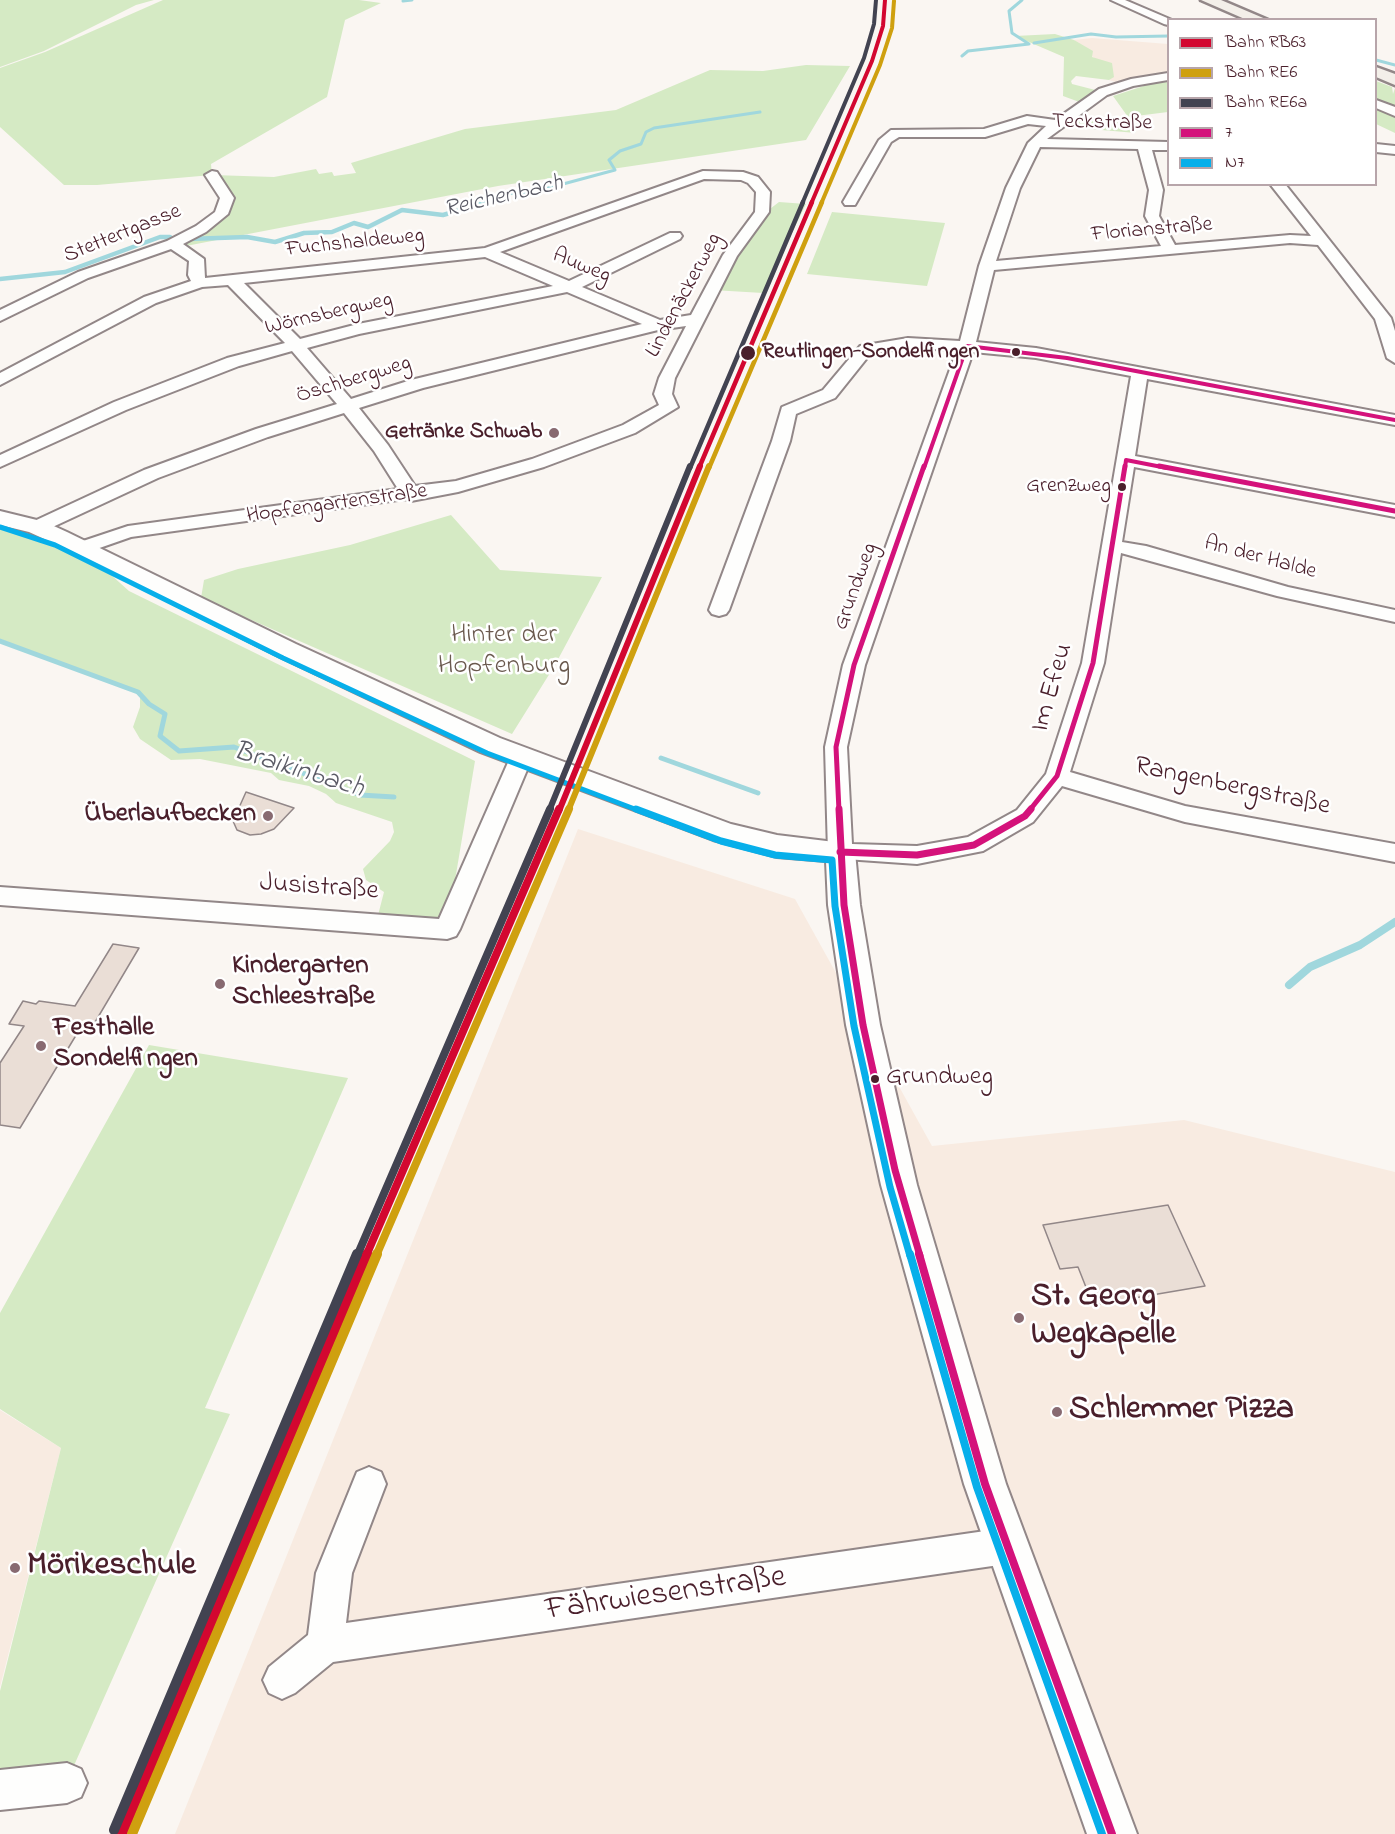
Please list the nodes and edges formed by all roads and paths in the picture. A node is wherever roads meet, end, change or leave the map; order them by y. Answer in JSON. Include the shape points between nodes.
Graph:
{"nodes":[{"id":1,"x":1116,"y":0,"type":"edge"},
{"id":2,"x":1202,"y":1,"type":"edge"},
{"id":3,"x":1238,"y":18,"type":"edge"},
{"id":4,"x":1255,"y":18,"type":"edge"},
{"id":5,"x":1167,"y":22,"type":"edge"},
{"id":6,"x":1377,"y":64,"type":"edge"},
{"id":7,"x":1377,"y":72,"type":"edge"},
{"id":8,"x":1395,"y":72,"type":"edge"},
{"id":9,"x":1167,"y":77,"type":"edge"},
{"id":10,"x":1395,"y":80,"type":"edge"},
{"id":11,"x":1377,"y":104,"type":"edge"},
{"id":12,"x":1395,"y":112,"type":"edge"},
{"id":13,"x":1057,"y":124,"type":"junction"},
{"id":14,"x":1035,"y":143,"type":"junction"},
{"id":15,"x":1144,"y":146,"type":"junction"},
{"id":16,"x":1167,"y":146,"type":"edge"},
{"id":17,"x":1377,"y":148,"type":"edge"},
{"id":18,"x":1395,"y":150,"type":"edge"},
{"id":19,"x":212,"y":175,"type":"dead end"},
{"id":20,"x":1279,"y":186,"type":"edge"},
{"id":21,"x":850,"y":202,"type":"dead end"},
{"id":22,"x":762,"y":212,"type":"joint"},
{"id":23,"x":675,"y":236,"type":"dead end"},
{"id":24,"x":1320,"y":241,"type":"junction"},
{"id":25,"x":172,"y":244,"type":"junction"},
{"id":26,"x":1171,"y":250,"type":"junction"},
{"id":27,"x":486,"y":252,"type":"junction"},
{"id":28,"x":987,"y":266,"type":"junction"},
{"id":29,"x":232,"y":280,"type":"junction"},
{"id":30,"x":200,"y":283,"type":"junction"},
{"id":31,"x":569,"y":286,"type":"junction"},
{"id":32,"x":0,"y":316,"type":"edge"},
{"id":33,"x":1389,"y":318,"type":"edge"},
{"id":34,"x":697,"y":319,"type":"junction"},
{"id":35,"x":653,"y":327,"type":"junction"},
{"id":36,"x":685,"y":342,"type":"junction"},
{"id":37,"x":295,"y":344,"type":"junction"},
{"id":38,"x":967,"y":346,"type":"junction"},
{"id":39,"x":1395,"y":358,"type":"edge"},
{"id":40,"x":1140,"y":372,"type":"junction"},
{"id":41,"x":0,"y":380,"type":"edge"},
{"id":42,"x":350,"y":407,"type":"junction"},
{"id":43,"x":669,"y":407,"type":"joint"},
{"id":44,"x":1395,"y":420,"type":"edge"},
{"id":45,"x":1126,"y":460,"type":"junction"},
{"id":46,"x":0,"y":462,"type":"edge"},
{"id":47,"x":411,"y":495,"type":"junction"},
{"id":48,"x":1395,"y":511,"type":"edge"},
{"id":49,"x":0,"y":518,"type":"edge"},
{"id":50,"x":37,"y":527,"type":"junction"},
{"id":51,"x":1112,"y":546,"type":"junction"},
{"id":52,"x":81,"y":548,"type":"junction"},
{"id":53,"x":719,"y":610,"type":"dead end"},
{"id":54,"x":1395,"y":616,"type":"edge"},
{"id":55,"x":521,"y":758,"type":"junction"},
{"id":56,"x":1058,"y":776,"type":"junction"},
{"id":57,"x":840,"y":852,"type":"junction"},
{"id":58,"x":1395,"y":853,"type":"edge"},
{"id":59,"x":0,"y":896,"type":"edge"},
{"id":60,"x":369,"y":1484,"type":"dead end"},
{"id":61,"x":1006,"y":1546,"type":"junction"},
{"id":62,"x":325,"y":1645,"type":"junction"},
{"id":63,"x":282,"y":1680,"type":"dead end"},
{"id":64,"x":67,"y":1783,"type":"dead end"},
{"id":65,"x":0,"y":1791,"type":"edge"},
{"id":66,"x":1112,"y":1834,"type":"edge"}],
"edges":[{"from":1,"to":5,"type":"street"},
{"from":2,"to":3,"type":"highway"},
{"from":2,"to":4,"type":"highway"},
{"from":6,"to":8,"type":"highway"},
{"from":7,"to":10,"type":"highway"},
{"from":9,"to":13,"type":"street","via":[[1103,92]]},
{"from":11,"to":12,"type":"street"},
{"from":13,"to":14,"type":"street"},
{"from":13,"to":21,"type":"street","via":[[1027,120],[985,133],[896,133],[886,140]]},
{"from":14,"to":15,"type":"street","name":"Teckstraße"},
{"from":14,"to":28,"type":"street","name":"Grundweg","via":[[1013,188]]},
{"from":15,"to":16,"type":"street","name":"Teckstraße"},
{"from":15,"to":26,"type":"street","via":[[1156,190],[1152,216]]},
{"from":17,"to":18,"type":"street"},
{"from":19,"to":25,"type":"street","name":"Stettertgasse","via":[[227,198],[221,214]]},
{"from":20,"to":24,"type":"street"},
{"from":22,"to":27,"type":"street","name":"Fuchshaldeweg","via":[[763,192],[753,180],[703,175]]},
{"from":22,"to":34,"type":"street","name":"Lindenäckerweg","via":[[730,255]]},
{"from":23,"to":31,"type":"street","name":"Wörnsbergweg"},
{"from":24,"to":26,"type":"street","name":"Florianstraße","via":[[1290,239]]},
{"from":24,"to":33,"type":"street"},
{"from":25,"to":30,"type":"street","via":[[197,259]]},
{"from":25,"to":32,"type":"street","name":"Stettertgasse","via":[[83,275]]},
{"from":26,"to":28,"type":"street","name":"Florianstraße"},
{"from":27,"to":29,"type":"street","name":"Fuchshaldeweg"},
{"from":27,"to":31,"type":"street","name":"Auweg"},
{"from":28,"to":38,"type":"street","name":"Grundweg"},
{"from":29,"to":30,"type":"street","name":"Fuchshaldeweg"},
{"from":29,"to":37,"type":"street"},
{"from":30,"to":41,"type":"street","name":"Fuchshaldeweg","via":[[150,300]]},
{"from":31,"to":35,"type":"street","name":"Auweg"},
{"from":31,"to":37,"type":"street","name":"Wörnsbergweg"},
{"from":33,"to":39,"type":"street"},
{"from":34,"to":35,"type":"street","name":"Öschbergweg"},
{"from":34,"to":36,"type":"street","name":"Lindenäckerweg"},
{"from":35,"to":36,"type":"street","name":"Auweg"},
{"from":35,"to":42,"type":"street","name":"Öschbergweg","via":[[417,384]]},
{"from":36,"to":43,"type":"street","name":"Lindenäckerweg","via":[[663,394]]},
{"from":37,"to":42,"type":"street"},
{"from":37,"to":46,"type":"street","name":"Wörnsbergweg","via":[[233,362],[120,406]]},
{"from":38,"to":40,"type":"street","via":[[1057,356]]},
{"from":38,"to":53,"type":"street","via":[[908,343],[866,349],[829,394],[788,411],[781,441]]},
{"from":38,"to":57,"type":"street","name":"Grundweg","via":[[854,665],[836,747]]},
{"from":40,"to":44,"type":"street"},
{"from":40,"to":45,"type":"street","name":"Im Efeu"},
{"from":42,"to":47,"type":"street"},
{"from":42,"to":50,"type":"street","name":"Öschbergweg","via":[[262,433],[151,474]]},
{"from":43,"to":47,"type":"street","name":"Hopfengartenstraße","via":[[604,440],[538,463]]},
{"from":45,"to":48,"type":"street"},
{"from":45,"to":51,"type":"street","name":"Im Efeu"},
{"from":47,"to":52,"type":"street","name":"Hopfengartenstraße","via":[[128,532]]},
{"from":49,"to":50,"type":"street"},
{"from":50,"to":52,"type":"street"},
{"from":51,"to":54,"type":"street","name":"An der Halde","via":[[1139,550],[1284,592]]},
{"from":51,"to":56,"type":"street","name":"Im Efeu","via":[[1089,684]]},
{"from":52,"to":55,"type":"street","via":[[406,708]]},
{"from":55,"to":57,"type":"street","via":[[724,833],[777,846]]},
{"from":55,"to":59,"type":"street","name":"Jusistraße","via":[[447,928]]},
{"from":56,"to":57,"type":"street","name":"Im Efeu","via":[[1025,816],[974,845],[917,855]]},
{"from":56,"to":58,"type":"street","name":"Rangenbergstraße","via":[[1185,814]]},
{"from":57,"to":61,"type":"street","via":[[844,904],[876,1091],[899,1185]]},
{"from":60,"to":62,"type":"street","via":[[334,1573]]},
{"from":61,"to":62,"type":"street","name":"Fährwiesenstraße"},
{"from":61,"to":66,"type":"street"},
{"from":62,"to":63,"type":"street"},
{"from":64,"to":65,"type":"street"}]}
